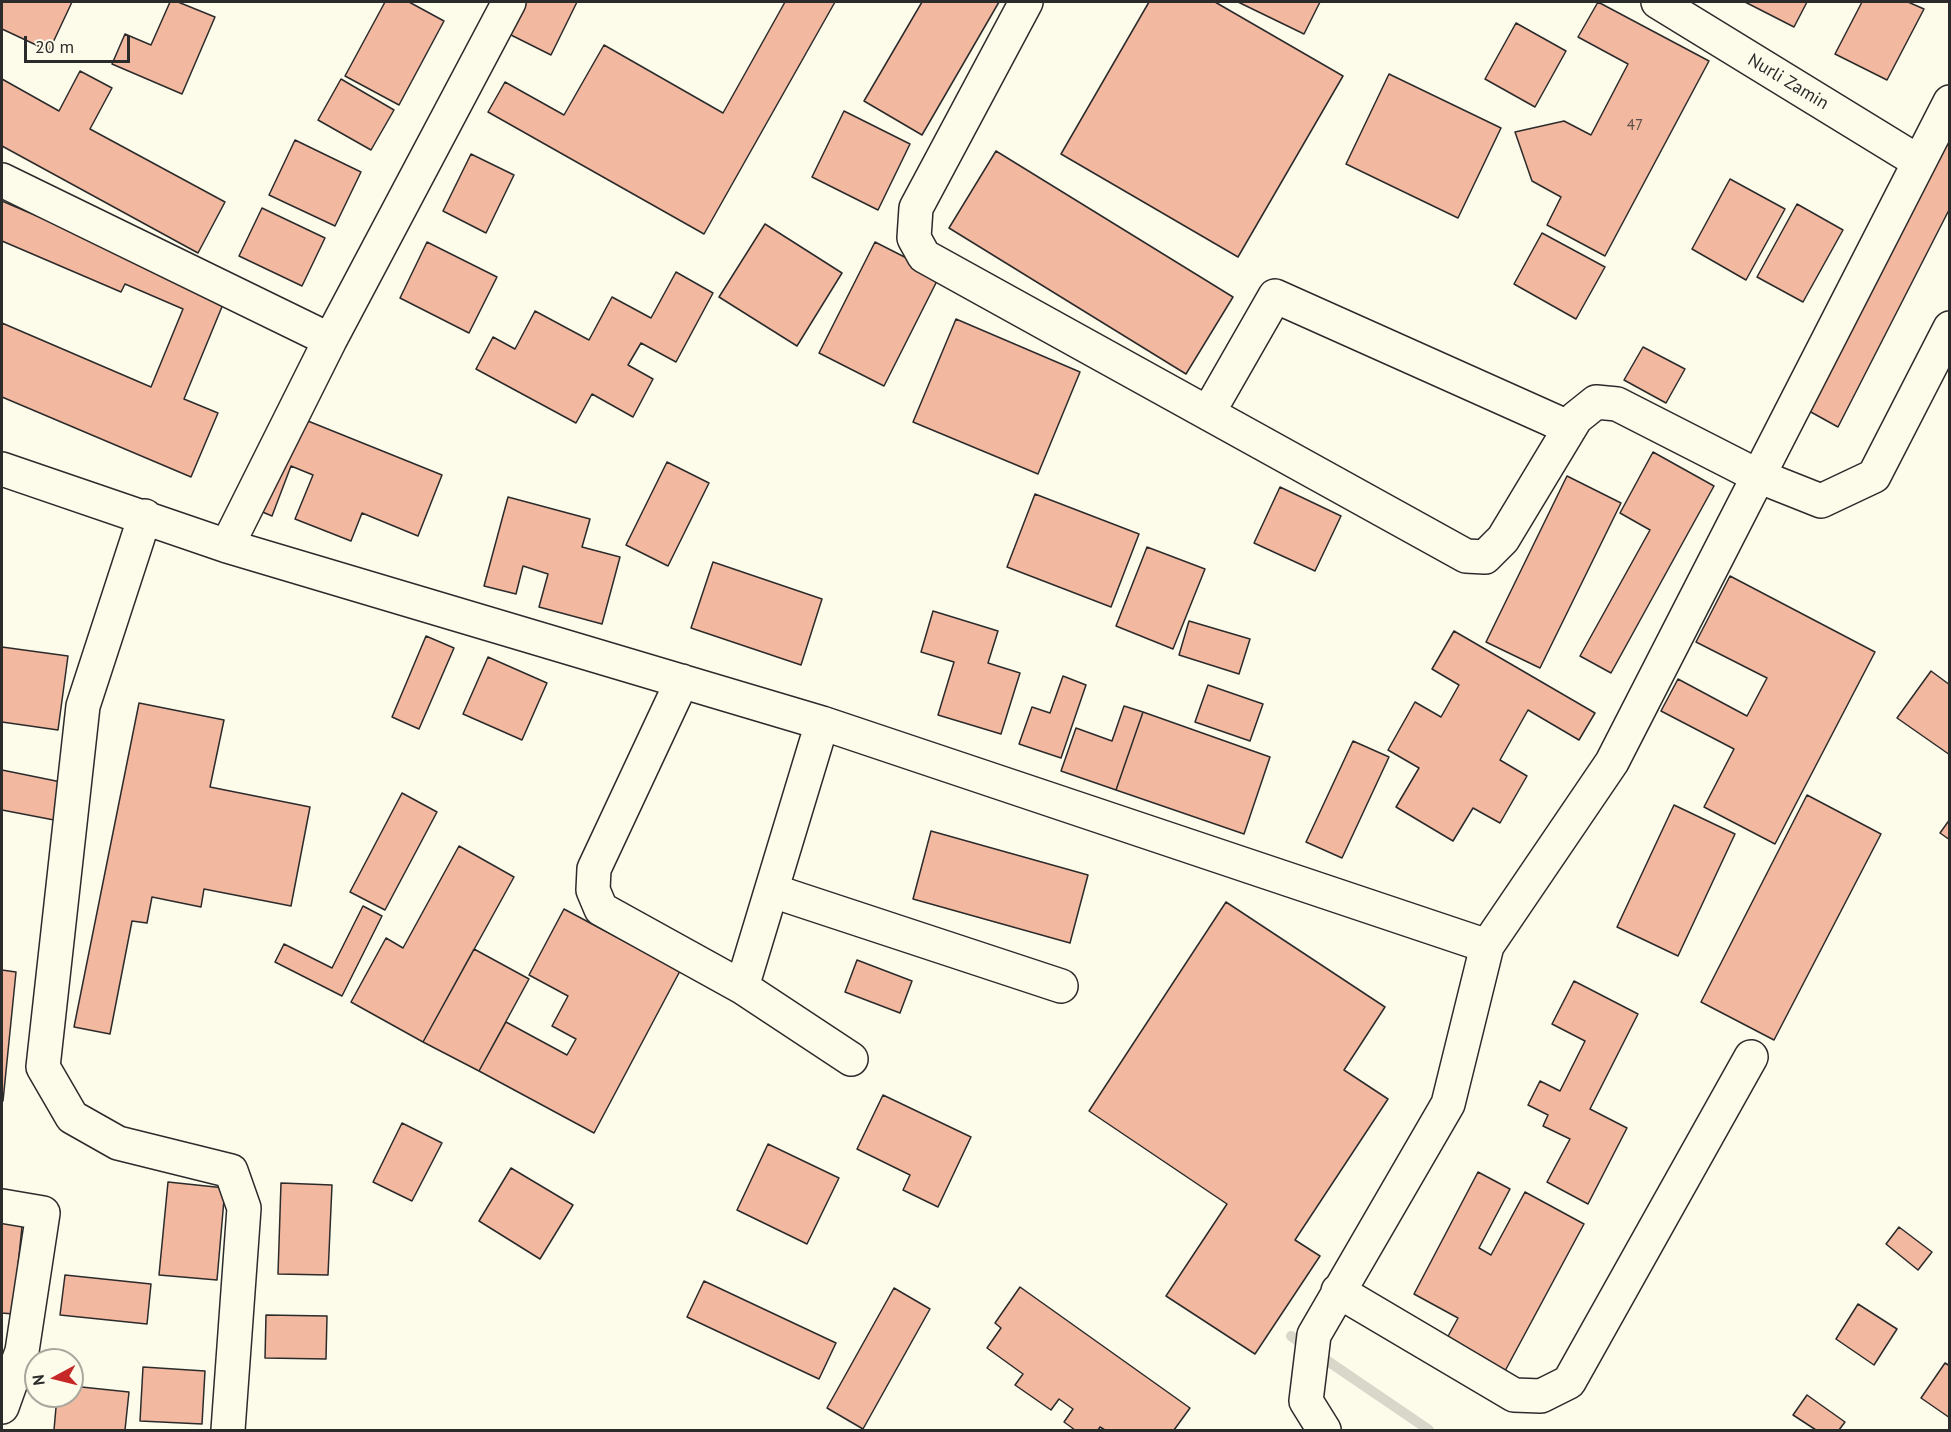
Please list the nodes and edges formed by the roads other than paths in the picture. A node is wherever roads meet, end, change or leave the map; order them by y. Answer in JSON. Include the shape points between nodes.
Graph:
{"nodes":[{"id":1,"x":509,"y":2,"type":"edge"},
{"id":2,"x":1026,"y":2,"type":"edge"},
{"id":3,"x":1658,"y":2,"type":"edge"},
{"id":4,"x":1950,"y":102,"type":"edge"},
{"id":5,"x":1919,"y":162,"type":"junction"},
{"id":6,"x":2,"y":180,"type":"edge"},
{"id":7,"x":1950,"y":328,"type":"edge"},
{"id":8,"x":330,"y":340,"type":"junction"},
{"id":9,"x":1208,"y":413,"type":"junction"},
{"id":10,"x":1570,"y":428,"type":"junction"},
{"id":11,"x":2,"y":469,"type":"edge"},
{"id":12,"x":1758,"y":476,"type":"junction"},
{"id":13,"x":145,"y":516,"type":"junction"},
{"id":14,"x":227,"y":546,"type":"junction"},
{"id":15,"x":682,"y":681,"type":"junction"},
{"id":16,"x":822,"y":723,"type":"junction"},
{"id":17,"x":772,"y":891,"type":"junction"},
{"id":18,"x":1487,"y":946,"type":"junction"},
{"id":19,"x":1060,"y":986,"type":"dead end"},
{"id":20,"x":742,"y":987,"type":"junction"},
{"id":21,"x":1751,"y":1057,"type":"dead end"},
{"id":22,"x":851,"y":1059,"type":"dead end"},
{"id":23,"x":2,"y":1206,"type":"edge"},
{"id":24,"x":1338,"y":1291,"type":"junction"},
{"id":25,"x":2,"y":1407,"type":"edge"},
{"id":26,"x":228,"y":1431,"type":"edge"},
{"id":27,"x":1324,"y":1431,"type":"edge"}],
"edges":[{"from":1,"to":8,"type":"street"},
{"from":2,"to":9,"type":"street","via":[[916,208],[914,238],[924,256]]},
{"from":3,"to":5,"type":"street","name":"Nurli Zamin"},
{"from":4,"to":5,"type":"street"},
{"from":5,"to":12,"type":"street"},
{"from":6,"to":8,"type":"street"},
{"from":7,"to":12,"type":"street","via":[[1874,476],[1821,501]]},
{"from":8,"to":14,"type":"street"},
{"from":9,"to":10,"type":"street","via":[[1275,296]]},
{"from":9,"to":10,"type":"street","via":[[1466,556],[1485,557],[1503,539]]},
{"from":10,"to":12,"type":"street","via":[[1596,402],[1617,404]]},
{"from":11,"to":13,"type":"street"},
{"from":12,"to":18,"type":"street","via":[[1612,762]]},
{"from":13,"to":14,"type":"street"},
{"from":13,"to":26,"type":"street","via":[[83,706],[43,1067],[72,1117],[118,1143],[231,1172],[244,1208]]},
{"from":14,"to":15,"type":"street"},
{"from":15,"to":16,"type":"street"},
{"from":15,"to":20,"type":"street","via":[[594,869],[593,890],[601,909]]},
{"from":16,"to":17,"type":"street"},
{"from":16,"to":18,"type":"street"},
{"from":17,"to":19,"type":"street"},
{"from":17,"to":20,"type":"street"},
{"from":18,"to":24,"type":"street","via":[[1448,1104]]},
{"from":20,"to":22,"type":"street"},
{"from":21,"to":24,"type":"street","via":[[1569,1382],[1541,1396],[1514,1395]]},
{"from":23,"to":25,"type":"street","via":[[43,1213],[22,1351]]},
{"from":24,"to":27,"type":"street","via":[[1314,1335],[1306,1401]]}]}
